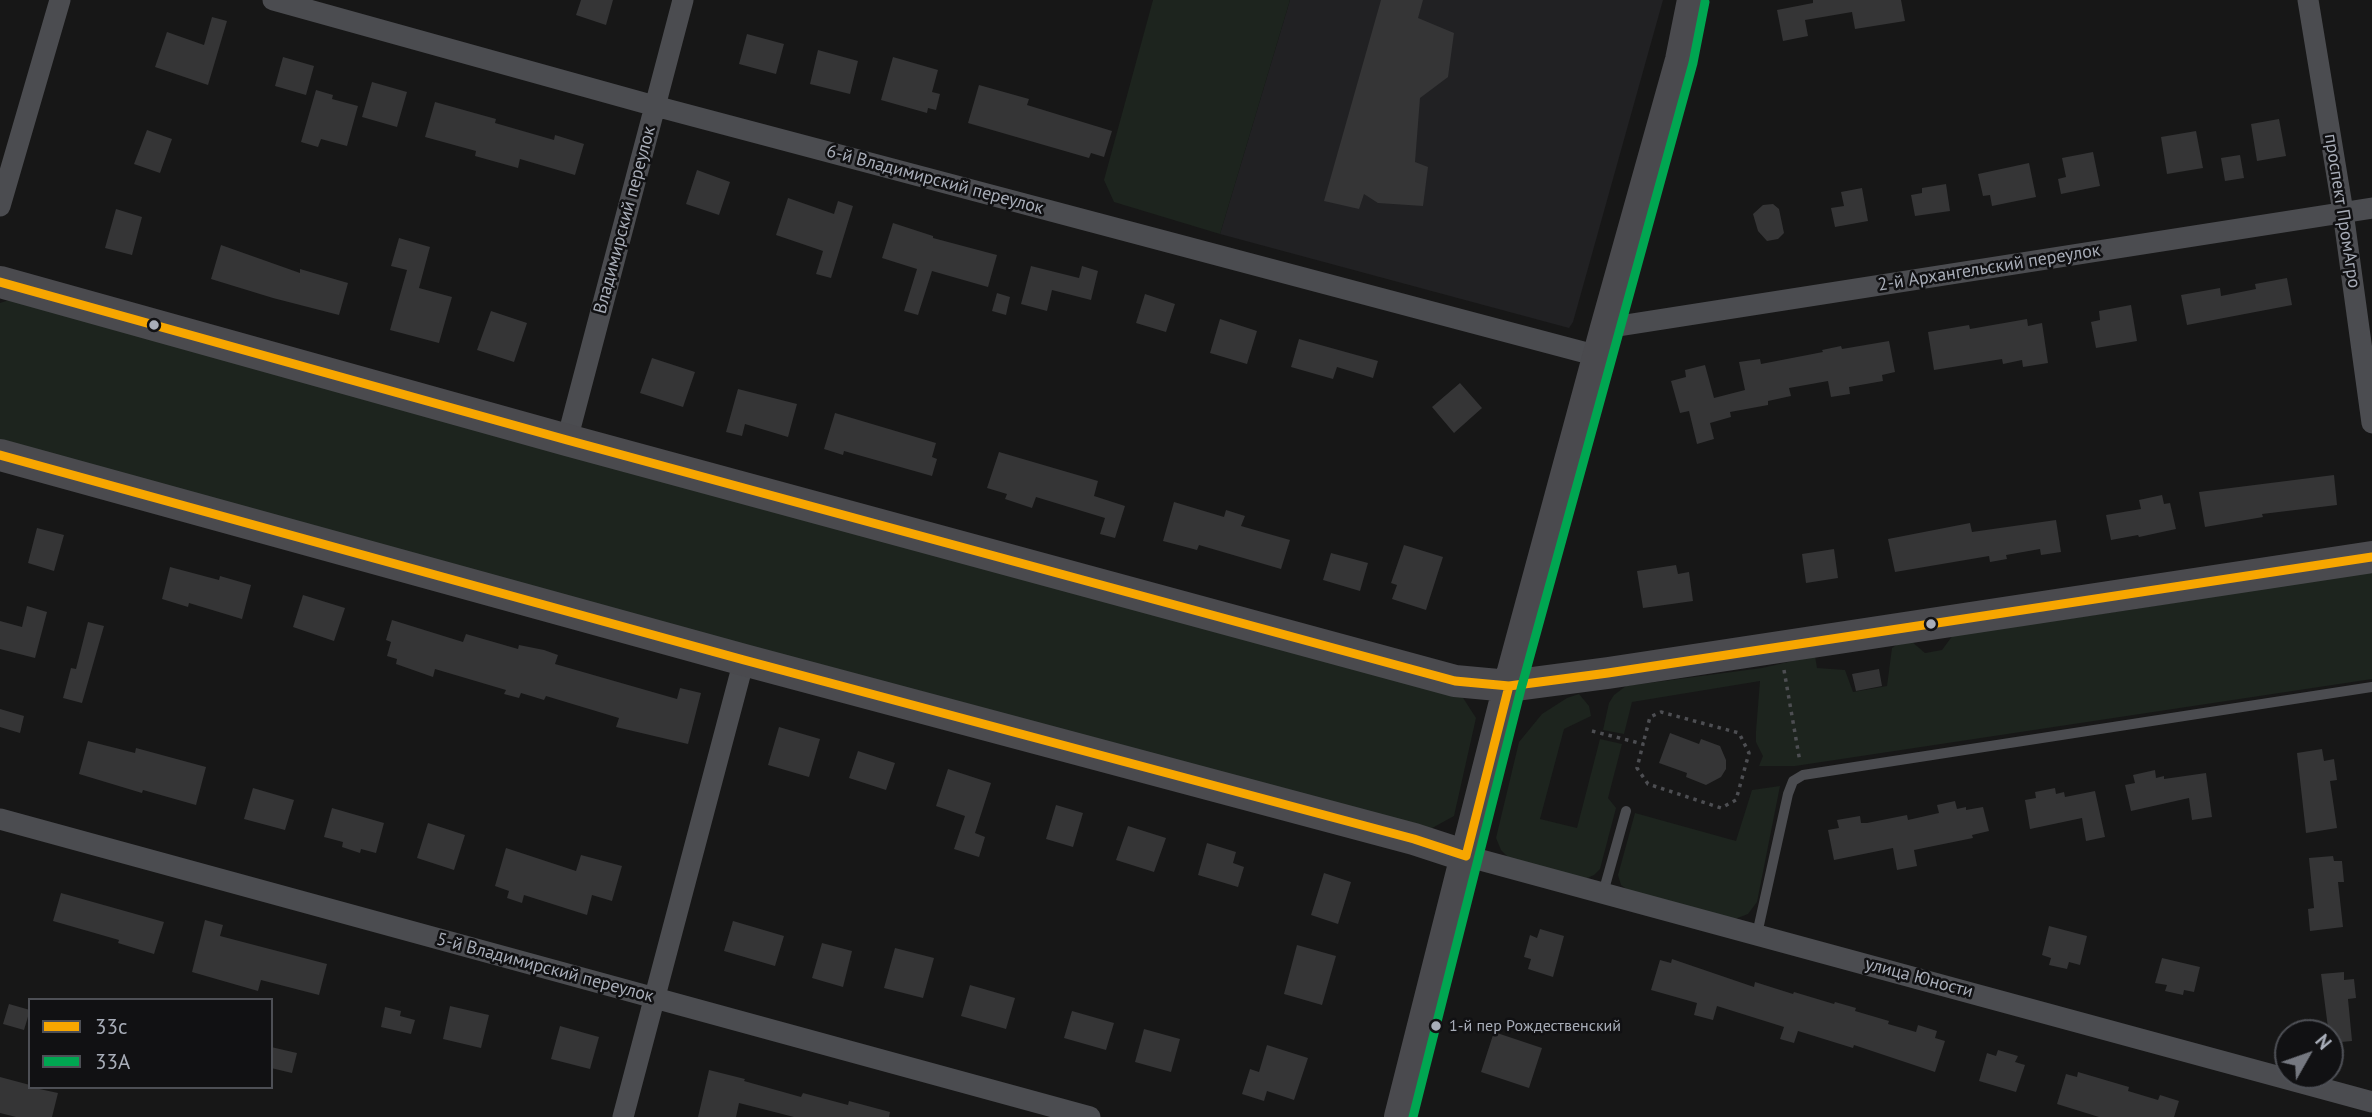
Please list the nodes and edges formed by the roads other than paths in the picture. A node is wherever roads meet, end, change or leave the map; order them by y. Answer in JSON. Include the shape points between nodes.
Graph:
{"nodes":[{"id":1,"x":60,"y":0,"type":"edge"},
{"id":2,"x":273,"y":0,"type":"edge"},
{"id":3,"x":683,"y":0,"type":"edge"},
{"id":4,"x":1693,"y":0,"type":"edge"},
{"id":5,"x":2308,"y":0,"type":"edge"},
{"id":6,"x":655,"y":106,"type":"junction"},
{"id":7,"x":0,"y":206,"type":"edge"},
{"id":8,"x":2372,"y":208,"type":"edge"},
{"id":9,"x":2343,"y":212,"type":"junction"},
{"id":10,"x":0,"y":282,"type":"edge"},
{"id":11,"x":1602,"y":342,"type":"junction"},
{"id":12,"x":2372,"y":423,"type":"edge"},
{"id":13,"x":567,"y":440,"type":"junction"},
{"id":14,"x":0,"y":455,"type":"edge"},
{"id":15,"x":2372,"y":557,"type":"edge"},
{"id":16,"x":744,"y":660,"type":"junction"},
{"id":17,"x":1509,"y":686,"type":"junction"},
{"id":18,"x":2372,"y":687,"type":"edge"},
{"id":19,"x":1626,"y":811,"type":"dead end"},
{"id":20,"x":0,"y":819,"type":"edge"},
{"id":21,"x":1466,"y":856,"type":"junction"},
{"id":22,"x":1603,"y":893,"type":"junction"},
{"id":23,"x":1757,"y":934,"type":"junction"},
{"id":24,"x":656,"y":998,"type":"junction"},
{"id":25,"x":2372,"y":1101,"type":"edge"},
{"id":26,"x":623,"y":1117,"type":"edge"},
{"id":27,"x":1090,"y":1117,"type":"edge"},
{"id":28,"x":1400,"y":1117,"type":"edge"}],
"edges":[{"from":1,"to":7,"type":"street"},
{"from":2,"to":6,"type":"street","name":"6-й Владимирский переулок"},
{"from":3,"to":6,"type":"street","name":"Владимирский переулок"},
{"from":4,"to":11,"type":"street","via":[[1681,60]]},
{"from":5,"to":9,"type":"street","name":"проспект ПромАгро"},
{"from":6,"to":11,"type":"street","name":"6-й Владимирский переулок"},
{"from":6,"to":13,"type":"street","name":"Владимирский переулок"},
{"from":8,"to":9,"type":"street","name":"2-й Архангельский переулок"},
{"from":9,"to":11,"type":"street","name":"2-й Архангельский переулок"},
{"from":9,"to":12,"type":"street","name":"проспект ПромАгро"},
{"from":10,"to":13,"type":"street"},
{"from":11,"to":17,"type":"street"},
{"from":13,"to":17,"type":"street","via":[[1455,681]]},
{"from":14,"to":16,"type":"street"},
{"from":15,"to":17,"type":"street"},
{"from":16,"to":21,"type":"street"},
{"from":16,"to":24,"type":"street"},
{"from":17,"to":21,"type":"street"},
{"from":18,"to":23,"type":"lane","via":[[1803,775],[1793,782],[1788,794]]},
{"from":19,"to":22,"type":"lane"},
{"from":20,"to":24,"type":"street","name":"5-й Владимирский переулок"},
{"from":21,"to":22,"type":"street","name":"улица Юности"},
{"from":21,"to":28,"type":"street"},
{"from":22,"to":23,"type":"street","name":"улица Юности"},
{"from":23,"to":25,"type":"street","name":"улица Юности"},
{"from":24,"to":26,"type":"street"},
{"from":24,"to":27,"type":"street","name":"5-й Владимирский переулок"}]}
